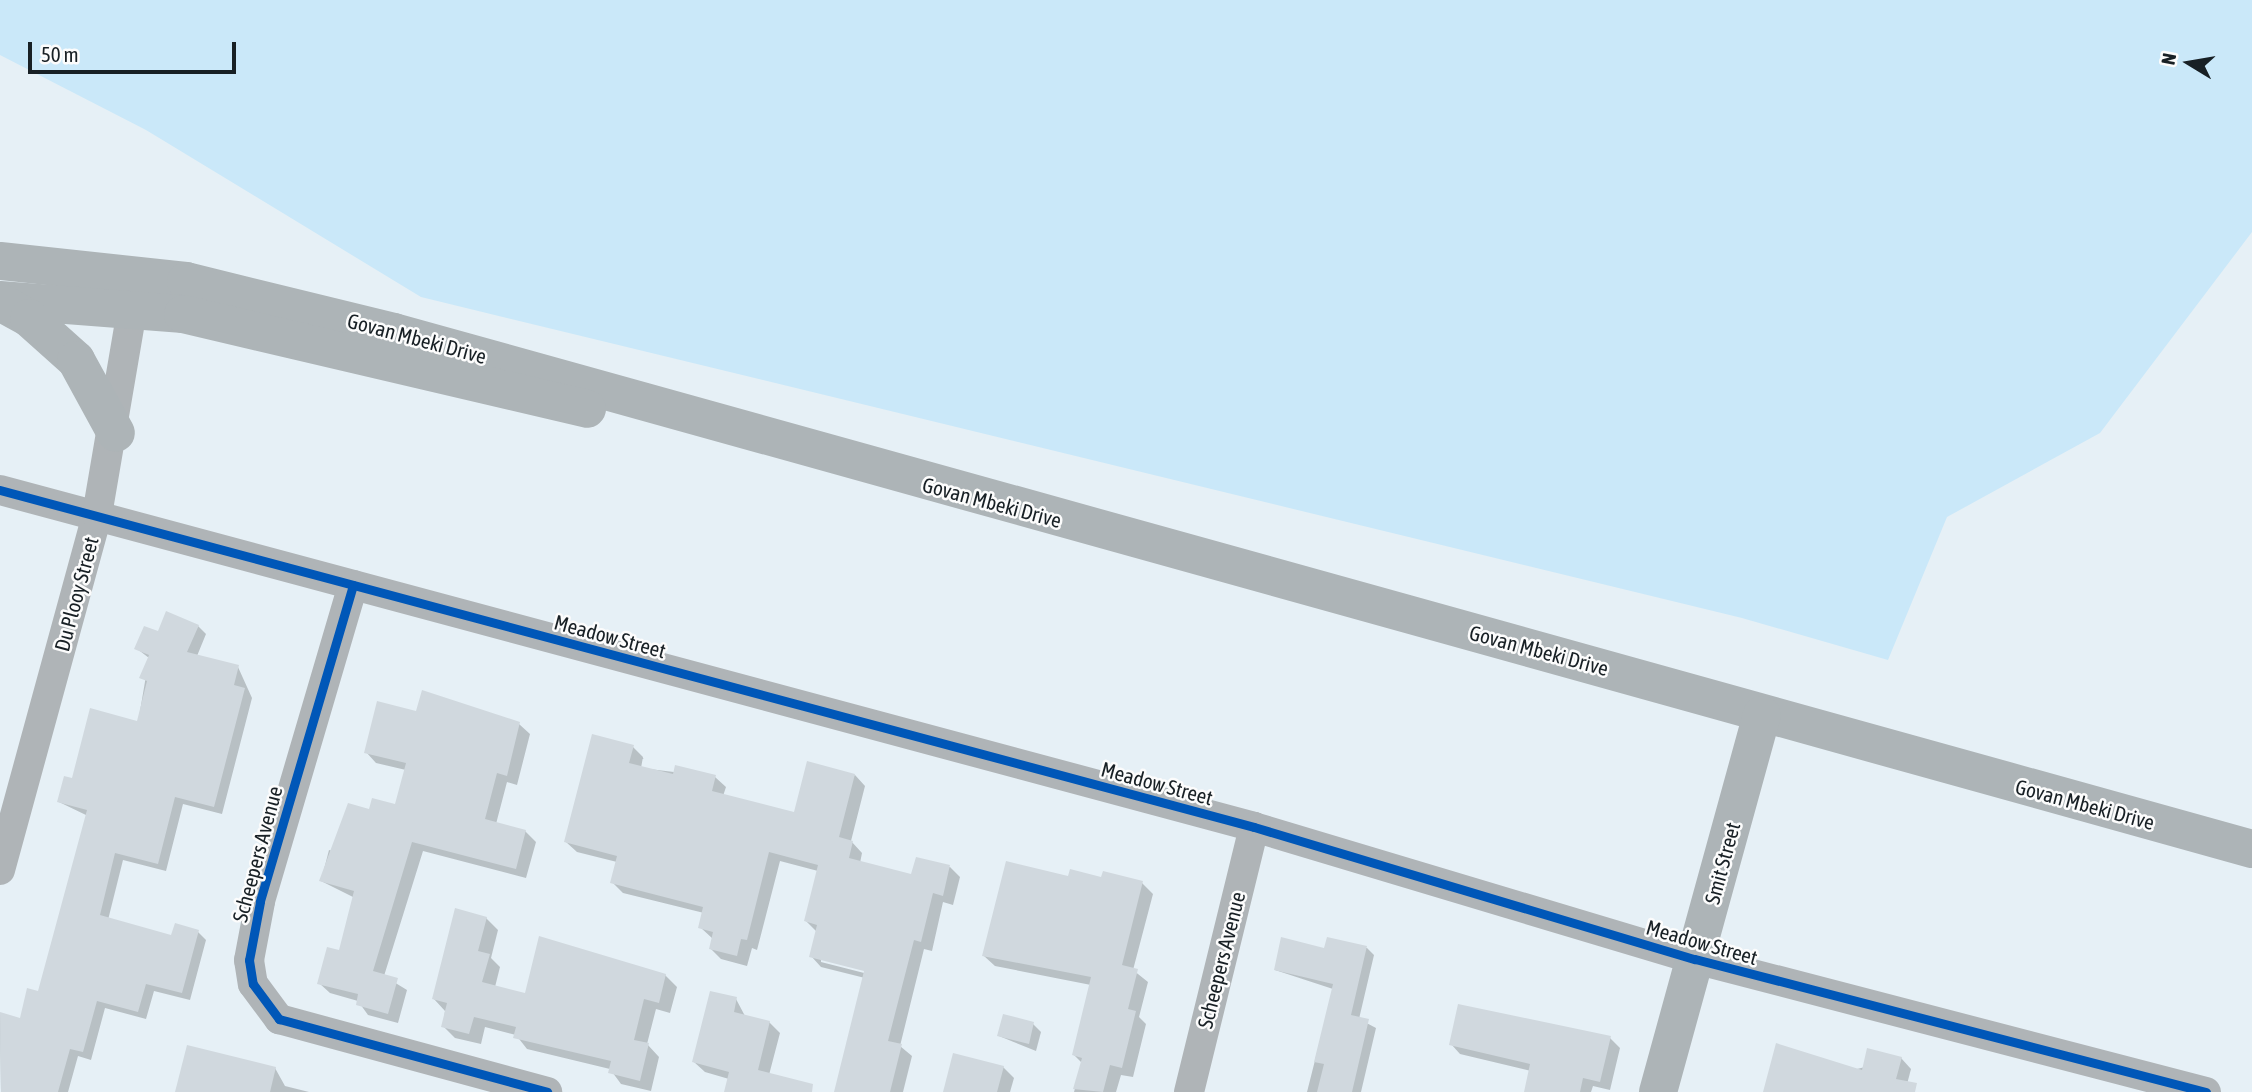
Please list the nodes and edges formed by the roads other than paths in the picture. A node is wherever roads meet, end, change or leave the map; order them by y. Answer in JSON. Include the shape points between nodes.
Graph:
{"nodes":[{"id":1,"x":0,"y":261,"type":"edge"},
{"id":2,"x":136,"y":290,"type":"junction"},
{"id":3,"x":0,"y":301,"type":"edge"},
{"id":4,"x":116,"y":433,"type":"junction"},
{"id":5,"x":0,"y":490,"type":"edge"},
{"id":6,"x":97,"y":515,"type":"junction"},
{"id":7,"x":353,"y":585,"type":"junction"},
{"id":8,"x":1762,"y":715,"type":"junction"},
{"id":9,"x":1254,"y":827,"type":"junction"},
{"id":10,"x":2252,"y":849,"type":"edge"},
{"id":11,"x":0,"y":870,"type":"edge"},
{"id":12,"x":1695,"y":959,"type":"junction"},
{"id":13,"x":2146,"y":1085,"type":"edge"},
{"id":14,"x":547,"y":1092,"type":"edge"},
{"id":15,"x":1189,"y":1092,"type":"edge"},
{"id":16,"x":1658,"y":1092,"type":"edge"},
{"id":17,"x":2206,"y":1092,"type":"edge"}],
"edges":[{"from":1,"to":2,"type":"main road","name":"Govan Mbeki Drive"},
{"from":2,"to":3,"type":"main road","name":"Govan Mbeki Drive"},
{"from":2,"to":4,"type":"street","name":"Du Plooy Street"},
{"from":2,"to":8,"type":"main road","name":"Govan Mbeki Drive","via":[[394,331],[826,456]]},
{"from":3,"to":4,"type":"main road","via":[[29,318],[76,360]]},
{"from":4,"to":6,"type":"street","name":"Du Plooy Street"},
{"from":5,"to":6,"type":"street","name":"Meadow Street"},
{"from":6,"to":7,"type":"street","name":"Meadow Street"},
{"from":6,"to":11,"type":"street","name":"Du Plooy Street"},
{"from":7,"to":9,"type":"street","name":"Meadow Street"},
{"from":7,"to":14,"type":"street","name":"Scheepers Avenue","via":[[260,902],[249,960],[253,984],[279,1019]]},
{"from":8,"to":10,"type":"main road","name":"Govan Mbeki Drive"},
{"from":8,"to":12,"type":"main road","name":"Smit Street"},
{"from":9,"to":12,"type":"street","name":"Meadow Street"},
{"from":9,"to":15,"type":"street","name":"Scheepers Avenue"},
{"from":12,"to":13,"type":"street","name":"Meadow Street"},
{"from":12,"to":16,"type":"main road","name":"Smit Street"},
{"from":13,"to":17,"type":"street","name":"Meadow Street"}]}
